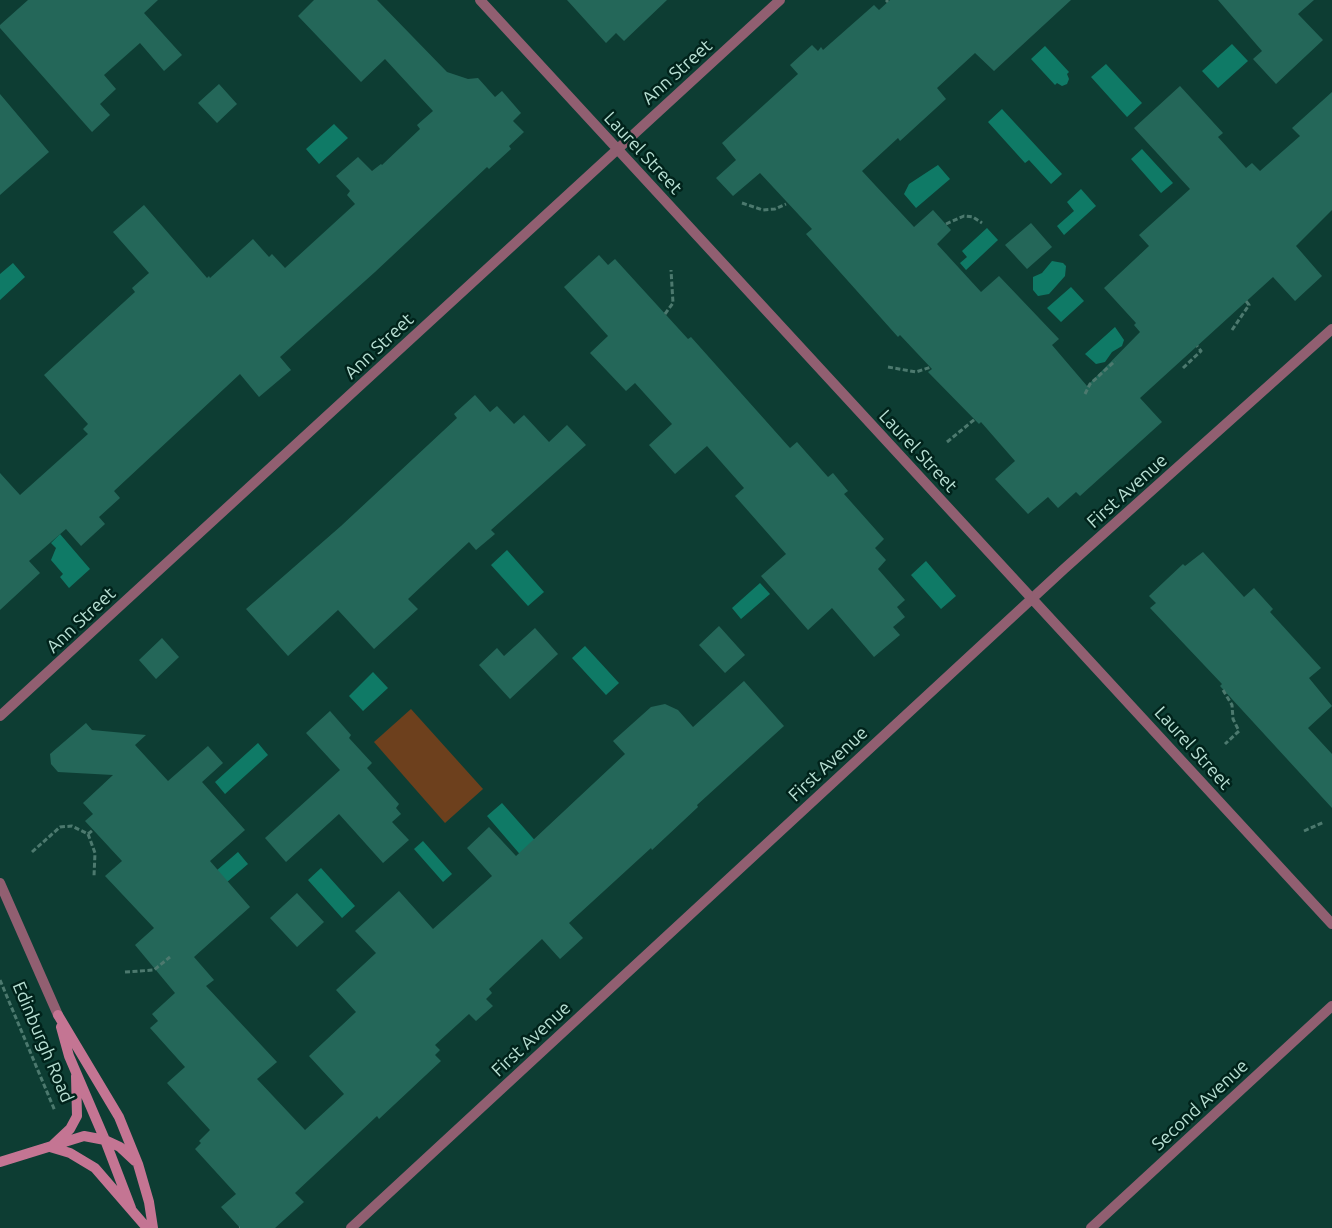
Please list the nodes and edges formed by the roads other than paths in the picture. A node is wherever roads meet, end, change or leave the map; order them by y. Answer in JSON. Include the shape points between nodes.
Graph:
{"nodes":[{"id":1,"x":480,"y":0,"type":"edge"},
{"id":2,"x":780,"y":0,"type":"edge"},
{"id":3,"x":617,"y":149,"type":"junction"},
{"id":4,"x":1332,"y":329,"type":"edge"},
{"id":5,"x":1032,"y":598,"type":"junction"},
{"id":6,"x":0,"y":716,"type":"edge"},
{"id":7,"x":0,"y":883,"type":"edge"},
{"id":8,"x":1332,"y":924,"type":"edge"},
{"id":9,"x":1332,"y":1006,"type":"edge"},
{"id":10,"x":58,"y":1015,"type":"junction"},
{"id":11,"x":76,"y":1072,"type":"junction"},
{"id":12,"x":106,"y":1140,"type":"junction"},
{"id":13,"x":50,"y":1147,"type":"junction"},
{"id":14,"x":0,"y":1162,"type":"edge"},
{"id":15,"x":138,"y":1164,"type":"junction"},
{"id":16,"x":131,"y":1208,"type":"junction"},
{"id":17,"x":147,"y":1228,"type":"edge"},
{"id":18,"x":153,"y":1228,"type":"edge"},
{"id":19,"x":350,"y":1228,"type":"edge"},
{"id":20,"x":1091,"y":1228,"type":"edge"}],
"edges":[{"from":1,"to":3,"type":"street","name":"Laurel Street"},
{"from":2,"to":3,"type":"street","name":"Ann Street"},
{"from":3,"to":5,"type":"street","name":"Laurel Street"},
{"from":3,"to":6,"type":"street","name":"Ann Street"},
{"from":4,"to":5,"type":"street","name":"First Avenue"},
{"from":5,"to":8,"type":"street","name":"Laurel Street"},
{"from":5,"to":19,"type":"street","name":"First Avenue"},
{"from":7,"to":10,"type":"street","name":"Edinburgh Road"},
{"from":9,"to":20,"type":"street","name":"Second Avenue"},
{"from":10,"to":11,"type":"main road"},
{"from":10,"to":15,"type":"main road","via":[[119,1117]]},
{"from":11,"to":12,"type":"main road"},
{"from":11,"to":13,"type":"main road","via":[[77,1116],[70,1129]]},
{"from":12,"to":13,"type":"main road","via":[[84,1136]]},
{"from":12,"to":15,"type":"main road","via":[[120,1147]]},
{"from":12,"to":16,"type":"main road"},
{"from":13,"to":14,"type":"main road"},
{"from":13,"to":16,"type":"main road","via":[[70,1153],[95,1168]]},
{"from":15,"to":18,"type":"main road"},
{"from":16,"to":17,"type":"main road"}]}
